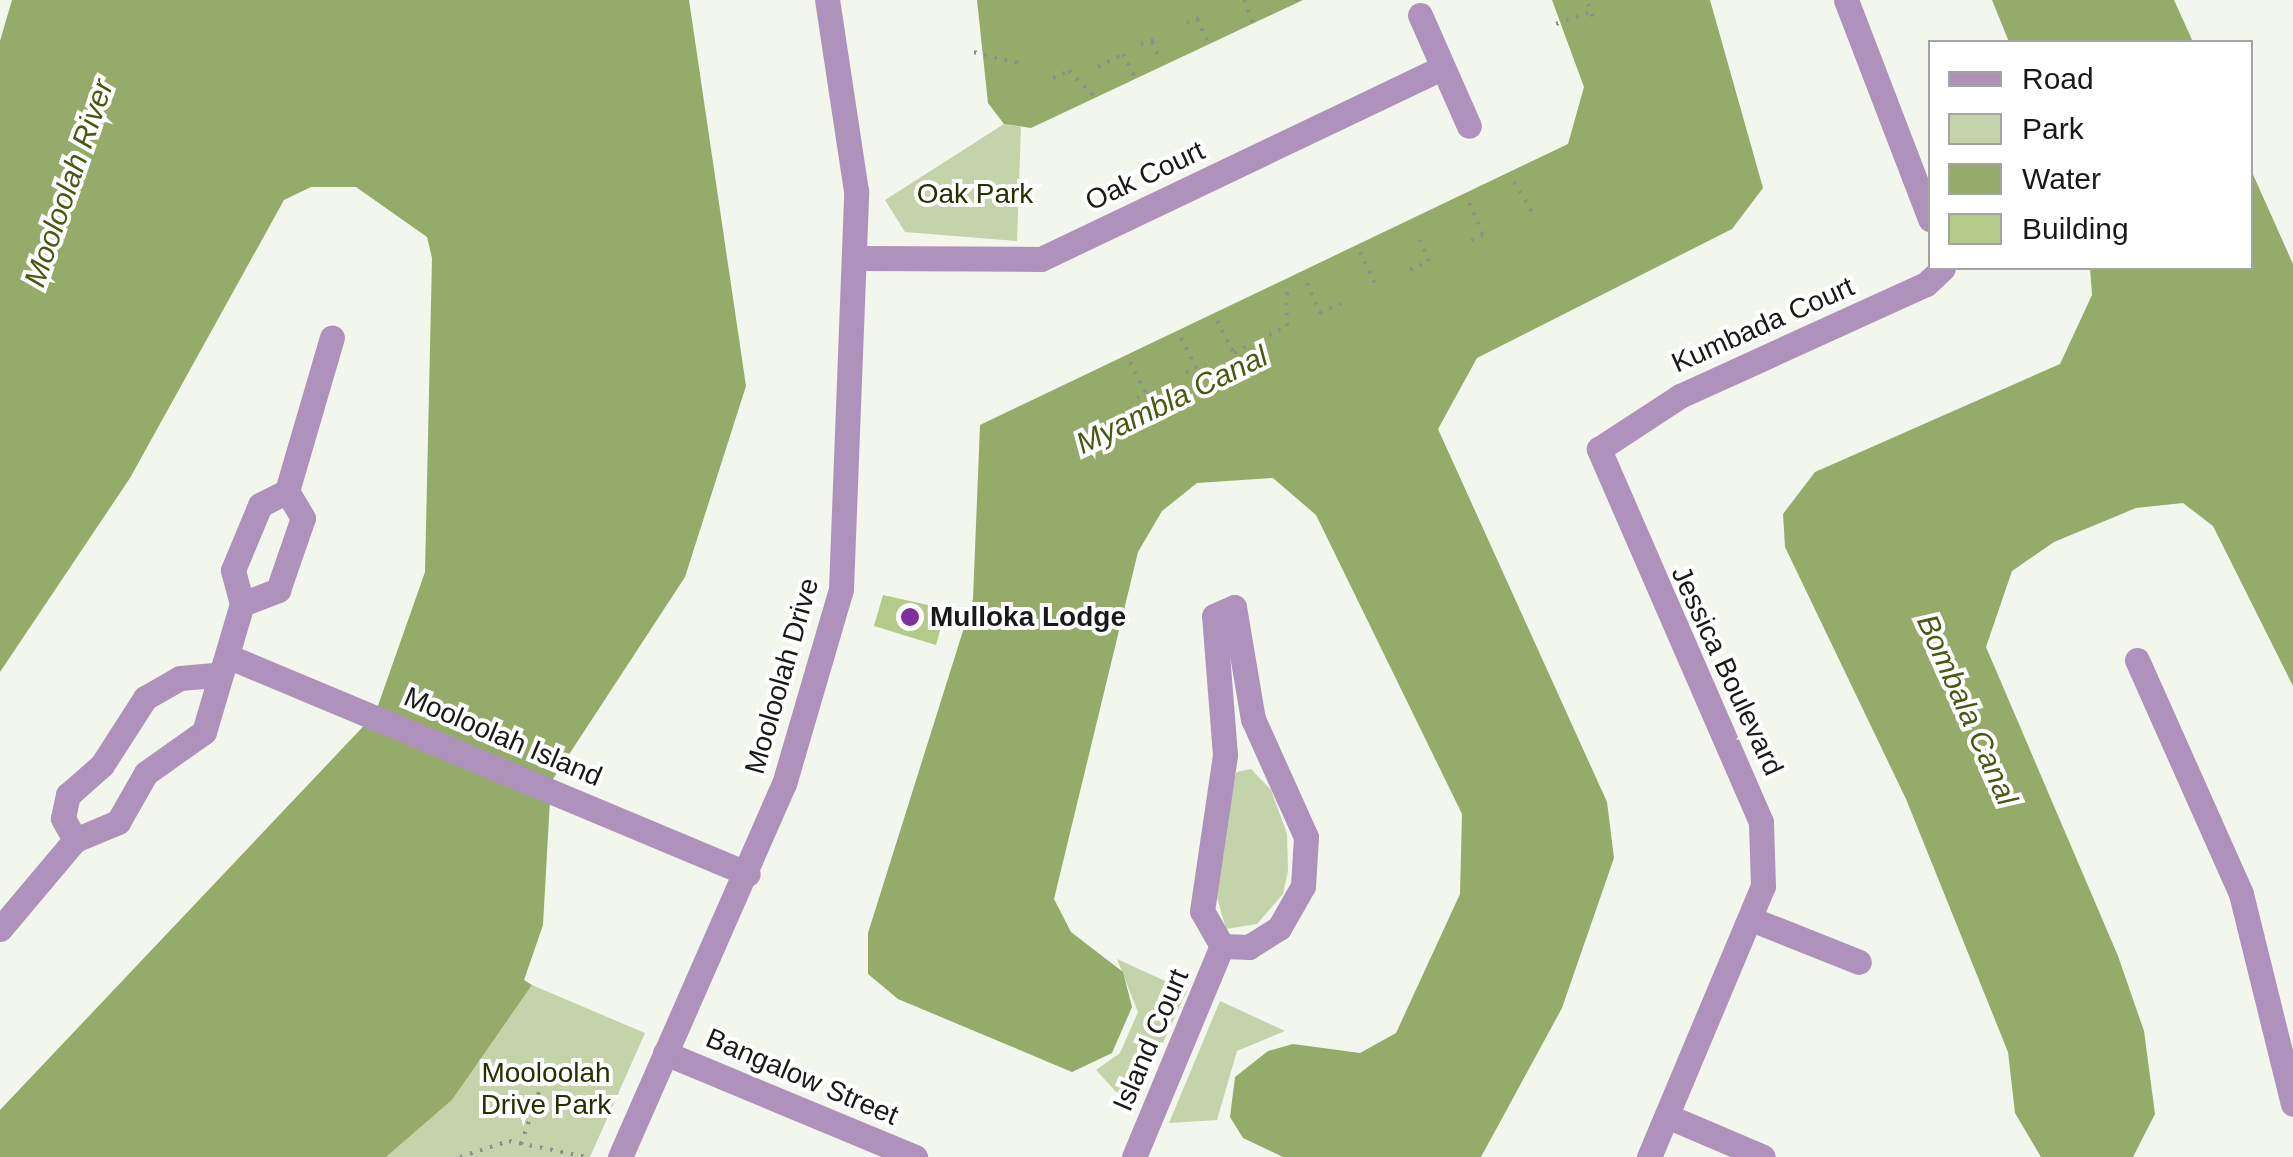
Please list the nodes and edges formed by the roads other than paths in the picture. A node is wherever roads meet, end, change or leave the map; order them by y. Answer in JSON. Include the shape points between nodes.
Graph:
{"nodes":[{"id":1,"x":827,"y":0,"type":"edge"},
{"id":2,"x":1846,"y":0,"type":"edge"},
{"id":3,"x":1420,"y":15,"type":"dead end"},
{"id":4,"x":1442,"y":68,"type":"junction"},
{"id":5,"x":1469,"y":126,"type":"dead end"},
{"id":6,"x":1928,"y":215,"type":"edge"},
{"id":7,"x":857,"y":258,"type":"junction"},
{"id":8,"x":1941,"y":270,"type":"edge"},
{"id":9,"x":332,"y":337,"type":"dead end"},
{"id":10,"x":1606,"y":436,"type":"joint"},
{"id":11,"x":287,"y":492,"type":"junction"},
{"id":12,"x":242,"y":604,"type":"junction"},
{"id":13,"x":2137,"y":660,"type":"dead end"},
{"id":14,"x":225,"y":667,"type":"junction"},
{"id":15,"x":1264,"y":750,"type":"junction"},
{"id":16,"x":1224,"y":755,"type":"junction"},
{"id":17,"x":75,"y":840,"type":"junction"},
{"id":18,"x":748,"y":874,"type":"junction"},
{"id":19,"x":1751,"y":919,"type":"junction"},
{"id":20,"x":0,"y":929,"type":"edge"},
{"id":21,"x":1222,"y":946,"type":"junction"},
{"id":22,"x":1859,"y":962,"type":"dead end"},
{"id":23,"x":666,"y":1053,"type":"junction"},
{"id":24,"x":2293,"y":1104,"type":"edge"},
{"id":25,"x":1666,"y":1116,"type":"junction"},
{"id":26,"x":620,"y":1157,"type":"edge"},
{"id":27,"x":916,"y":1157,"type":"edge"},
{"id":28,"x":1134,"y":1157,"type":"edge"},
{"id":29,"x":1648,"y":1157,"type":"edge"},
{"id":30,"x":1763,"y":1157,"type":"edge"}],
"edges":[{"from":1,"to":7,"type":"street","name":"Mooloolah Drive","via":[[856,191]]},
{"from":2,"to":6,"type":"street"},
{"from":3,"to":4,"type":"street"},
{"from":4,"to":5,"type":"street"},
{"from":4,"to":7,"type":"street","name":"Oak Court","via":[[1041,259]]},
{"from":7,"to":18,"type":"street","name":"Mooloolah Drive","via":[[841,589]]},
{"from":8,"to":10,"type":"street","name":"Kumbada Court","via":[[1926,284]]},
{"from":9,"to":11,"type":"street"},
{"from":10,"to":19,"type":"street","name":"Jessica Boulevard","via":[[1602,468],[1760,822],[1762,886]]},
{"from":11,"to":12,"type":"street","via":[[260,505],[233,570]]},
{"from":11,"to":12,"type":"street","via":[[303,518],[278,590]]},
{"from":12,"to":14,"type":"street"},
{"from":13,"to":24,"type":"street","via":[[2240,894]]},
{"from":14,"to":17,"type":"street","via":[[204,732],[146,773],[118,822]]},
{"from":14,"to":17,"type":"street","via":[[180,678],[145,698],[102,765],[68,795],[63,818]]},
{"from":14,"to":18,"type":"street","name":"Mooloolah Island","via":[[351,705]]},
{"from":15,"to":16,"type":"street"},
{"from":15,"to":16,"type":"street","name":"Island Court","via":[[1234,607],[1214,616]]},
{"from":15,"to":21,"type":"street","name":"Island Court","via":[[1306,836],[1303,886],[1278,928],[1249,947]]},
{"from":16,"to":21,"type":"street","name":"Island Court","via":[[1202,892],[1208,933]]},
{"from":17,"to":20,"type":"street"},
{"from":18,"to":23,"type":"street","name":"Mooloolah Drive"},
{"from":19,"to":22,"type":"street"},
{"from":19,"to":25,"type":"street","name":"Jessica Boulevard"},
{"from":21,"to":28,"type":"street","name":"Island Court"},
{"from":23,"to":26,"type":"street","name":"Mooloolah Drive"},
{"from":23,"to":27,"type":"street","name":"Bangalow Street"},
{"from":25,"to":29,"type":"street","name":"Jessica Boulevard"},
{"from":25,"to":30,"type":"street"}]}
